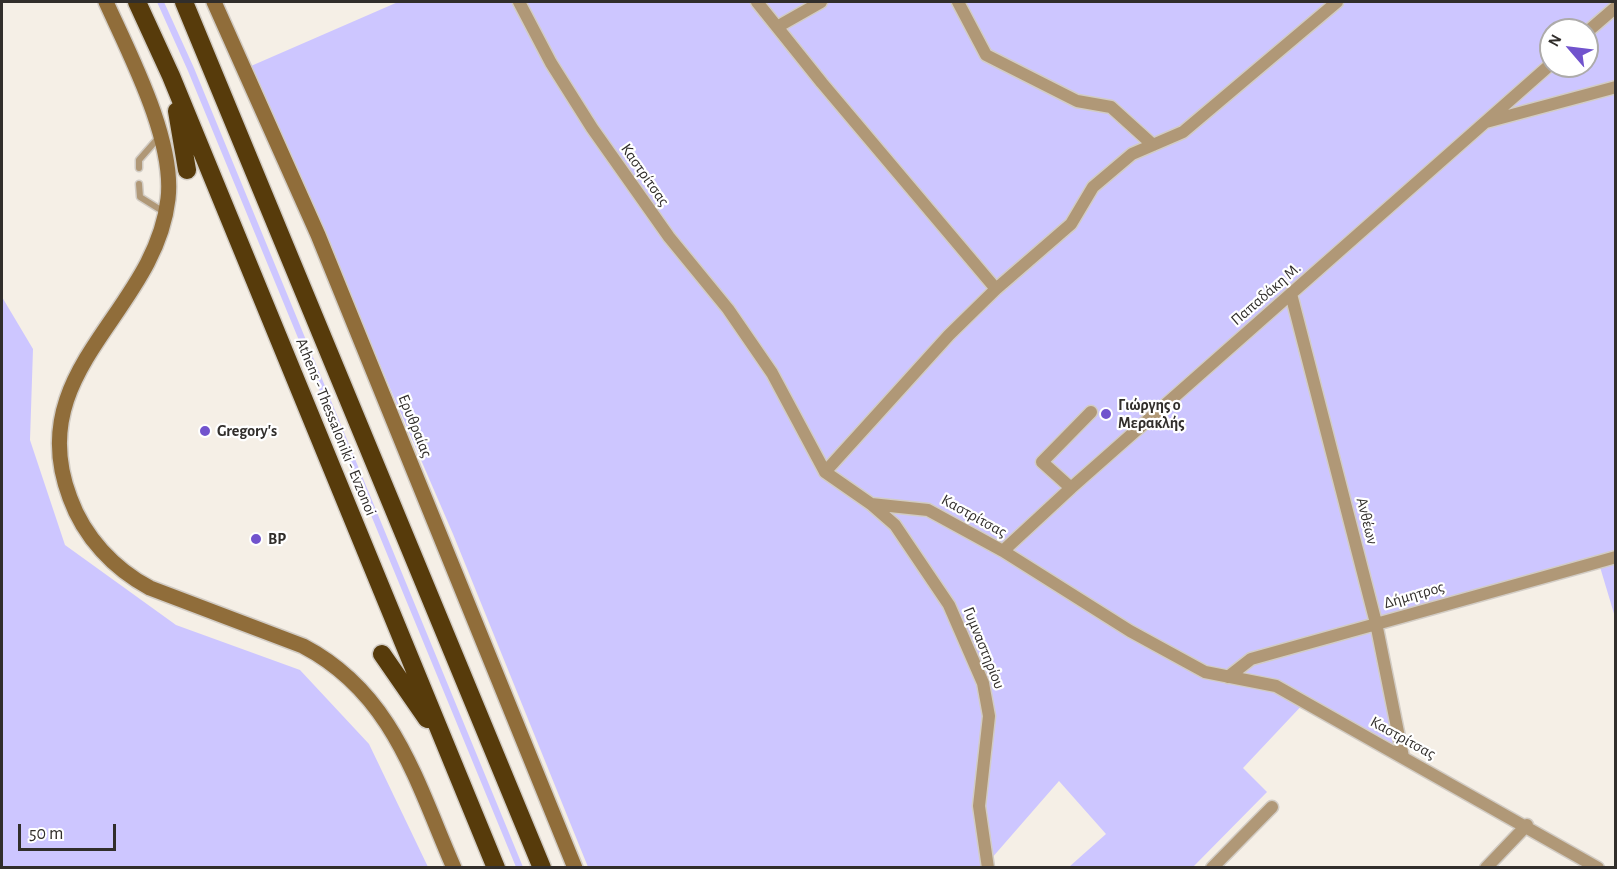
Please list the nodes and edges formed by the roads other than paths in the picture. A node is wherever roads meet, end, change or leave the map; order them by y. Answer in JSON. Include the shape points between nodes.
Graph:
{"nodes":[{"id":1,"x":106,"y":2,"type":"edge"},
{"id":2,"x":137,"y":2,"type":"edge"},
{"id":3,"x":184,"y":2,"type":"edge"},
{"id":4,"x":214,"y":2,"type":"edge"},
{"id":5,"x":519,"y":2,"type":"edge"},
{"id":6,"x":757,"y":2,"type":"edge"},
{"id":7,"x":821,"y":2,"type":"edge"},
{"id":8,"x":958,"y":2,"type":"edge"},
{"id":9,"x":1337,"y":2,"type":"edge"},
{"id":10,"x":1616,"y":7,"type":"edge"},
{"id":11,"x":1599,"y":22,"type":"edge"},
{"id":12,"x":777,"y":27,"type":"junction"},
{"id":13,"x":1539,"y":75,"type":"edge"},
{"id":14,"x":171,"y":76,"type":"junction"},
{"id":15,"x":1616,"y":87,"type":"edge"},
{"id":16,"x":1484,"y":123,"type":"junction"},
{"id":17,"x":160,"y":136,"type":"junction"},
{"id":18,"x":1153,"y":145,"type":"junction"},
{"id":19,"x":139,"y":168,"type":"dead end"},
{"id":20,"x":188,"y":170,"type":"dead end"},
{"id":21,"x":139,"y":184,"type":"dead end"},
{"id":22,"x":166,"y":213,"type":"junction"},
{"id":23,"x":996,"y":289,"type":"junction"},
{"id":24,"x":1291,"y":294,"type":"junction"},
{"id":25,"x":1091,"y":412,"type":"dead end"},
{"id":26,"x":825,"y":472,"type":"junction"},
{"id":27,"x":1071,"y":488,"type":"junction"},
{"id":28,"x":871,"y":504,"type":"junction"},
{"id":29,"x":1003,"y":551,"type":"junction"},
{"id":30,"x":1616,"y":557,"type":"edge"},
{"id":31,"x":1376,"y":623,"type":"junction"},
{"id":32,"x":382,"y":654,"type":"dead end"},
{"id":33,"x":1228,"y":677,"type":"junction"},
{"id":34,"x":448,"y":750,"type":"junction"},
{"id":35,"x":1403,"y":757,"type":"junction"},
{"id":36,"x":1272,"y":807,"type":"dead end"},
{"id":37,"x":1527,"y":825,"type":"junction"},
{"id":38,"x":454,"y":867,"type":"edge"},
{"id":39,"x":496,"y":867,"type":"edge"},
{"id":40,"x":542,"y":867,"type":"edge"},
{"id":41,"x":575,"y":867,"type":"edge"},
{"id":42,"x":988,"y":867,"type":"edge"},
{"id":43,"x":1212,"y":867,"type":"edge"},
{"id":44,"x":1486,"y":867,"type":"edge"},
{"id":45,"x":1598,"y":867,"type":"edge"}],
"edges":[{"from":1,"to":17,"type":"main road"},
{"from":2,"to":14,"type":"highway","name":"Athens - Thessaloniki - Evzonoi"},
{"from":3,"to":40,"type":"highway","name":"Athens - Thessaloniki - Evzonoi"},
{"from":4,"to":41,"type":"main road","name":"Ερυθραίας","via":[[318,235]]},
{"from":5,"to":26,"type":"street","name":"Καστρίτσας","via":[[592,128],[772,373]]},
{"from":6,"to":12,"type":"street"},
{"from":7,"to":12,"type":"street"},
{"from":8,"to":18,"type":"street","via":[[986,55],[1077,101],[1111,107]]},
{"from":9,"to":18,"type":"street","via":[[1183,132]]},
{"from":10,"to":11,"type":"street"},
{"from":12,"to":23,"type":"street"},
{"from":13,"to":16,"type":"street","name":"Παπαδάκη Μ."},
{"from":14,"to":20,"type":"highway"},
{"from":14,"to":34,"type":"highway","name":"Athens - Thessaloniki - Evzonoi"},
{"from":15,"to":16,"type":"street"},
{"from":16,"to":24,"type":"street","name":"Παπαδάκη Μ."},
{"from":17,"to":19,"type":"lane","via":[[139,160]]},
{"from":17,"to":22,"type":"main road","via":[[169,174]]},
{"from":18,"to":23,"type":"street","via":[[1132,154],[1093,187],[1071,224]]},
{"from":21,"to":22,"type":"lane","via":[[140,197]]},
{"from":22,"to":38,"type":"main road","via":[[154,254],[77,373],[62,414],[59,462],[73,507],[92,540],[133,579],[303,646],[327,659],[358,685],[390,724]]},
{"from":23,"to":26,"type":"street"},
{"from":24,"to":27,"type":"street","name":"Παπαδάκη Μ."},
{"from":24,"to":31,"type":"street","name":"Ανθέων"},
{"from":25,"to":27,"type":"street","via":[[1042,462]]},
{"from":26,"to":28,"type":"street","name":"Καστρίτσας"},
{"from":27,"to":29,"type":"street","name":"Παπαδάκη Μ."},
{"from":28,"to":29,"type":"street","name":"Καστρίτσας","via":[[928,510]]},
{"from":28,"to":42,"type":"street","name":"Γυμναστηρίου","via":[[895,525],[943,596],[983,683],[989,716],[979,806]]},
{"from":29,"to":33,"type":"street","name":"Καστρίτσας","via":[[1179,660]]},
{"from":30,"to":31,"type":"street","name":"Δήμητρος"},
{"from":31,"to":33,"type":"street","name":"Δήμητρος","via":[[1251,658]]},
{"from":31,"to":35,"type":"street","name":"Ανθέων"},
{"from":32,"to":34,"type":"highway"},
{"from":33,"to":35,"type":"street","name":"Καστρίτσας","via":[[1276,686]]},
{"from":34,"to":39,"type":"highway","name":"Athens - Thessaloniki - Evzonoi"},
{"from":35,"to":37,"type":"street","name":"Καστρίτσας"},
{"from":36,"to":43,"type":"street"},
{"from":37,"to":44,"type":"street"},
{"from":37,"to":45,"type":"street","name":"Καστρίτσας"}]}
